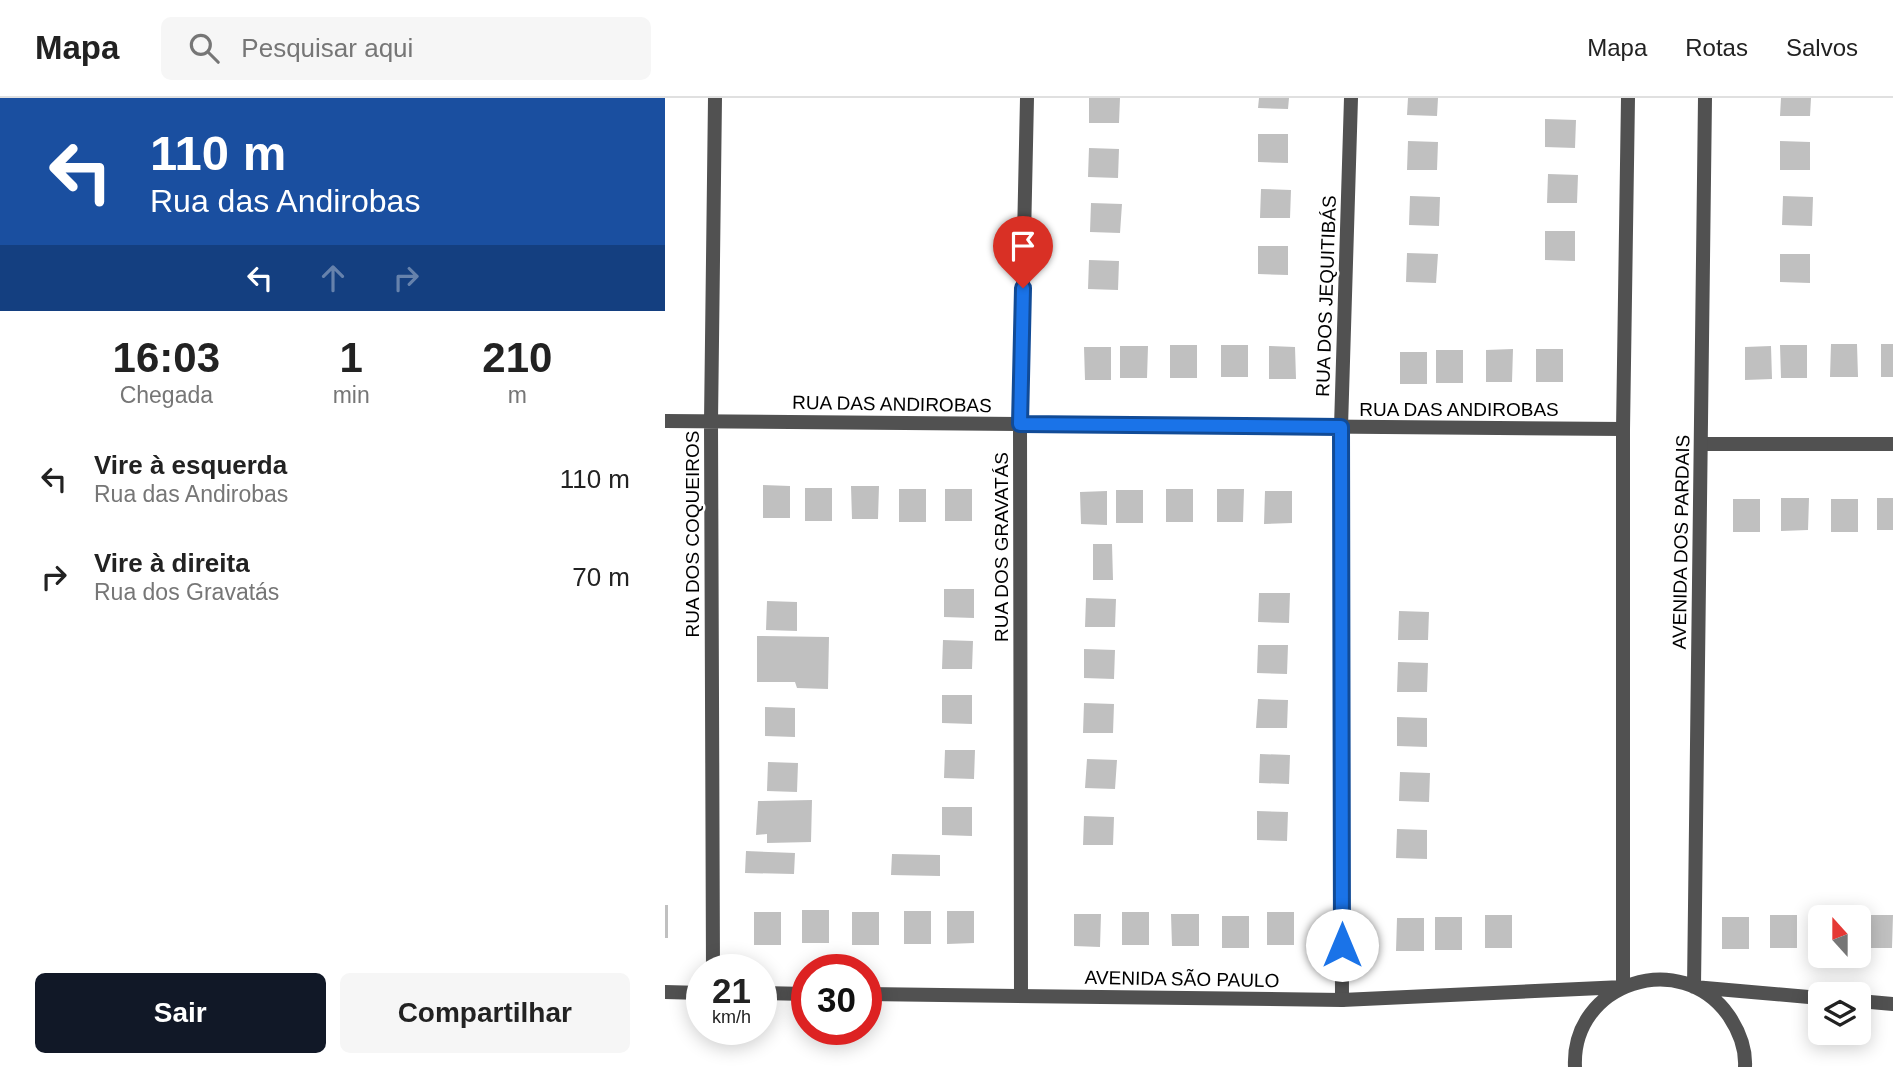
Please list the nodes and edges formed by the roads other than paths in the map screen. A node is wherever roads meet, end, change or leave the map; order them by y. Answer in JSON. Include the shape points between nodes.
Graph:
{"nodes":[{"id":1,"x":715,"y":98,"type":"edge"},
{"id":2,"x":1027,"y":98,"type":"edge"},
{"id":3,"x":1351,"y":98,"type":"edge"},
{"id":4,"x":1629,"y":98,"type":"edge"},
{"id":5,"x":1705,"y":98,"type":"edge"},
{"id":6,"x":665,"y":421,"type":"edge"},
{"id":7,"x":711,"y":422,"type":"junction"},
{"id":8,"x":1020,"y":424,"type":"junction"},
{"id":9,"x":1341,"y":427,"type":"junction"},
{"id":10,"x":1623,"y":429,"type":"junction"},
{"id":11,"x":1702,"y":444,"type":"junction"},
{"id":12,"x":1893,"y":444,"type":"edge"},
{"id":13,"x":713,"y":954,"type":"edge"},
{"id":14,"x":1623,"y":987,"type":"junction"},
{"id":15,"x":1694,"y":987,"type":"junction"},
{"id":16,"x":665,"y":992,"type":"edge"},
{"id":17,"x":686,"y":993,"type":"edge"},
{"id":18,"x":882,"y":995,"type":"edge"},
{"id":19,"x":1021,"y":996,"type":"junction"},
{"id":20,"x":1808,"y":997,"type":"edge"},
{"id":21,"x":1342,"y":1000,"type":"junction"},
{"id":22,"x":1871,"y":1002,"type":"edge"},
{"id":23,"x":1893,"y":1004,"type":"edge"},
{"id":24,"x":1575,"y":1067,"type":"edge"},
{"id":25,"x":1745,"y":1067,"type":"edge"}],
"edges":[{"from":1,"to":7,"type":"street","name":"RUA DOS COQUEIROS"},
{"from":2,"to":8,"type":"street","name":"RUA DOS GRAVATÁS"},
{"from":3,"to":9,"type":"street","name":"RUA DOS JEQUITIBÁS"},
{"from":4,"to":10,"type":"street"},
{"from":5,"to":11,"type":"street","name":"AVENIDA DOS PARDAIS"},
{"from":6,"to":7,"type":"street","name":"RUA DAS ANDIROBAS"},
{"from":7,"to":8,"type":"street","name":"RUA DAS ANDIROBAS"},
{"from":7,"to":13,"type":"street","name":"RUA DOS COQUEIROS"},
{"from":8,"to":9,"type":"street","name":"RUA DAS ANDIROBAS"},
{"from":8,"to":19,"type":"street","name":"RUA DOS GRAVATÁS"},
{"from":9,"to":10,"type":"street","name":"RUA DAS ANDIROBAS"},
{"from":9,"to":21,"type":"street","name":"RUA DOS JEQUITIBÁS"},
{"from":10,"to":14,"type":"street"},
{"from":11,"to":12,"type":"street"},
{"from":11,"to":15,"type":"street","name":"AVENIDA DOS PARDAIS"},
{"from":14,"to":15,"type":"street","name":"AVENIDA SÃO PAULO","via":[[1661,979]]},
{"from":14,"to":21,"type":"street","name":"AVENIDA SÃO PAULO"},
{"from":14,"to":24,"type":"street","via":[[1609,995],[1586,1021]]},
{"from":15,"to":20,"type":"street"},
{"from":15,"to":25,"type":"street","via":[[1725,1011],[1735,1026]]},
{"from":16,"to":17,"type":"street"},
{"from":18,"to":19,"type":"street","name":"AVENIDA SÃO PAULO"},
{"from":19,"to":21,"type":"street","name":"AVENIDA SÃO PAULO"},
{"from":22,"to":23,"type":"street"}]}
